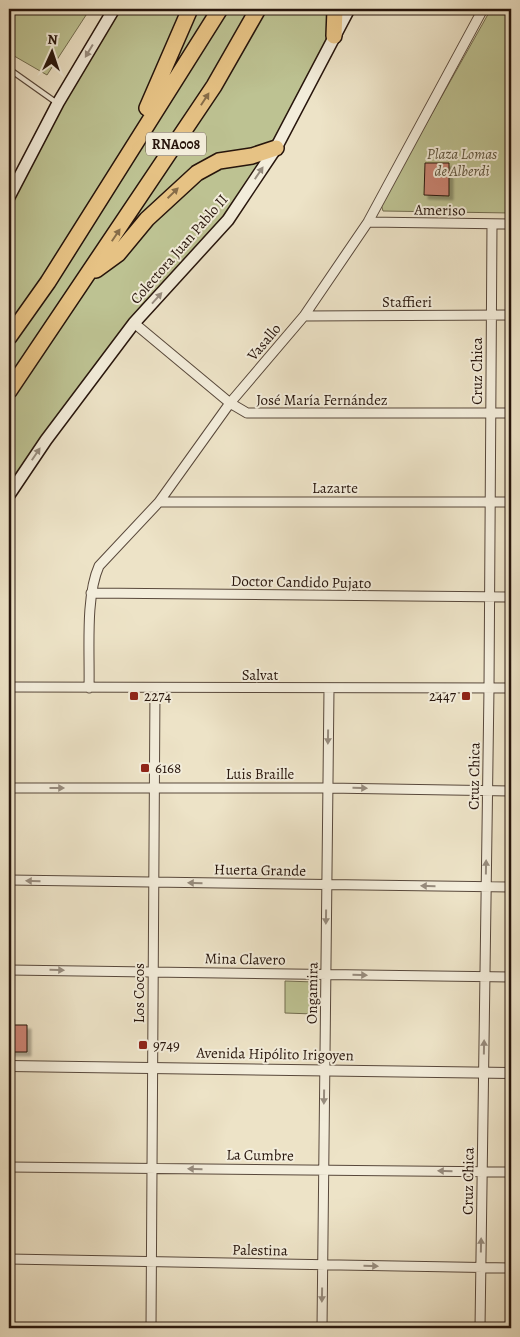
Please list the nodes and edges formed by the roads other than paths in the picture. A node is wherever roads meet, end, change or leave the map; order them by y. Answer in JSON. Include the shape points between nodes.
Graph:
{"nodes":[{"id":1,"x":114,"y":9,"type":"edge"},
{"id":2,"x":190,"y":9,"type":"edge"},
{"id":3,"x":220,"y":9,"type":"edge"},
{"id":4,"x":258,"y":9,"type":"edge"},
{"id":5,"x":335,"y":9,"type":"edge"},
{"id":6,"x":348,"y":9,"type":"edge"},
{"id":7,"x":483,"y":9,"type":"edge"},
{"id":8,"x":334,"y":36,"type":"junction"},
{"id":9,"x":9,"y":69,"type":"edge"},
{"id":10,"x":58,"y":103,"type":"junction"},
{"id":11,"x":276,"y":148,"type":"junction"},
{"id":12,"x":127,"y":154,"type":"junction"},
{"id":13,"x":9,"y":197,"type":"edge"},
{"id":14,"x":368,"y":222,"type":"junction"},
{"id":15,"x":492,"y":224,"type":"junction"},
{"id":16,"x":511,"y":224,"type":"edge"},
{"id":17,"x":89,"y":275,"type":"junction"},
{"id":18,"x":491,"y":315,"type":"junction"},
{"id":19,"x":511,"y":315,"type":"edge"},
{"id":20,"x":304,"y":316,"type":"junction"},
{"id":21,"x":134,"y":323,"type":"junction"},
{"id":22,"x":9,"y":337,"type":"edge"},
{"id":23,"x":9,"y":391,"type":"edge"},
{"id":24,"x":230,"y":403,"type":"junction"},
{"id":25,"x":490,"y":413,"type":"junction"},
{"id":26,"x":511,"y":413,"type":"edge"},
{"id":27,"x":9,"y":495,"type":"edge"},
{"id":28,"x":159,"y":502,"type":"junction"},
{"id":29,"x":490,"y":502,"type":"junction"},
{"id":30,"x":511,"y":502,"type":"edge"},
{"id":31,"x":91,"y":593,"type":"junction"},
{"id":32,"x":489,"y":597,"type":"junction"},
{"id":33,"x":511,"y":597,"type":"edge"},
{"id":34,"x":9,"y":687,"type":"edge"},
{"id":35,"x":89,"y":688,"type":"junction"},
{"id":36,"x":155,"y":688,"type":"junction"},
{"id":37,"x":489,"y":688,"type":"junction"},
{"id":38,"x":511,"y":688,"type":"edge"},
{"id":39,"x":329,"y":689,"type":"junction"},
{"id":40,"x":9,"y":788,"type":"edge"},
{"id":41,"x":154,"y":788,"type":"junction"},
{"id":42,"x":328,"y":788,"type":"junction"},
{"id":43,"x":488,"y":791,"type":"junction"},
{"id":44,"x":511,"y":791,"type":"edge"},
{"id":45,"x":9,"y":880,"type":"edge"},
{"id":46,"x":154,"y":882,"type":"junction"},
{"id":47,"x":327,"y":885,"type":"junction"},
{"id":48,"x":486,"y":887,"type":"junction"},
{"id":49,"x":511,"y":887,"type":"edge"},
{"id":50,"x":9,"y":970,"type":"edge"},
{"id":51,"x":153,"y":972,"type":"junction"},
{"id":52,"x":326,"y":974,"type":"junction"},
{"id":53,"x":485,"y":976,"type":"junction"},
{"id":54,"x":511,"y":977,"type":"edge"},
{"id":55,"x":9,"y":1066,"type":"edge"},
{"id":56,"x":152,"y":1068,"type":"junction"},
{"id":57,"x":325,"y":1069,"type":"junction"},
{"id":58,"x":484,"y":1073,"type":"junction"},
{"id":59,"x":511,"y":1073,"type":"edge"},
{"id":60,"x":9,"y":1167,"type":"edge"},
{"id":61,"x":152,"y":1168,"type":"junction"},
{"id":62,"x":324,"y":1170,"type":"junction"},
{"id":63,"x":482,"y":1172,"type":"junction"},
{"id":64,"x":511,"y":1172,"type":"edge"},
{"id":65,"x":9,"y":1259,"type":"edge"},
{"id":66,"x":151,"y":1262,"type":"junction"},
{"id":67,"x":322,"y":1264,"type":"junction"},
{"id":68,"x":481,"y":1268,"type":"junction"},
{"id":69,"x":511,"y":1268,"type":"edge"},
{"id":70,"x":151,"y":1328,"type":"edge"},
{"id":71,"x":322,"y":1328,"type":"edge"},
{"id":72,"x":480,"y":1328,"type":"edge"}],
"edges":[{"from":1,"to":10,"type":"main road","one_way":true},
{"from":2,"to":12,"type":"highway"},
{"from":3,"to":12,"type":"highway","number":"RNA008"},
{"from":17,"to":4,"type":"highway","number":"RNA008","one_way":true,"via":[[214,86]]},
{"from":5,"to":8,"type":"highway"},
{"from":6,"to":8,"type":"main road","name":"Colectora Juan Pablo II"},
{"from":7,"to":14,"type":"street","name":"Vasallo"},
{"from":8,"to":11,"type":"main road","name":"Colectora Juan Pablo II"},
{"from":9,"to":10,"type":"lane"},
{"from":10,"to":13,"type":"main road"},
{"from":17,"to":11,"type":"highway","one_way":true,"via":[[118,254],[147,219],[197,173],[220,161]]},
{"from":21,"to":11,"type":"main road","name":"Colectora Juan Pablo II","one_way":true,"via":[[228,220]]},
{"from":12,"to":22,"type":"highway","number":"RNA008","via":[[48,282]]},
{"from":14,"to":15,"type":"street","name":"Ameriso"},
{"from":14,"to":20,"type":"street","name":"Vasallo"},
{"from":15,"to":16,"type":"street","name":"Ameriso"},
{"from":15,"to":18,"type":"street","name":"Cruz Chica"},
{"from":17,"to":23,"type":"highway","number":"RNA008"},
{"from":18,"to":19,"type":"street","name":"Staffieri"},
{"from":18,"to":20,"type":"street","name":"Staffieri"},
{"from":18,"to":25,"type":"street","name":"Cruz Chica"},
{"from":20,"to":24,"type":"street","name":"Vasallo"},
{"from":21,"to":24,"type":"street","name":"José María Fernández"},
{"from":27,"to":21,"type":"main road","name":"Colectora Juan Pablo II","one_way":true},
{"from":24,"to":25,"type":"street","name":"José María Fernández","via":[[247,413]]},
{"from":24,"to":28,"type":"street","name":"Vasallo"},
{"from":25,"to":26,"type":"street","name":"José María Fernández"},
{"from":25,"to":29,"type":"street","name":"Cruz Chica"},
{"from":28,"to":29,"type":"street","name":"Lazarte"},
{"from":28,"to":31,"type":"street","name":"Vasallo","via":[[99,566]]},
{"from":29,"to":30,"type":"street","name":"Lazarte"},
{"from":29,"to":32,"type":"street","name":"Cruz Chica"},
{"from":31,"to":32,"type":"street","name":"Doctor Candido Pujato"},
{"from":31,"to":35,"type":"street","name":"Vasallo"},
{"from":32,"to":33,"type":"street","name":"Doctor Candido Pujato"},
{"from":32,"to":37,"type":"street","name":"Cruz Chica"},
{"from":34,"to":35,"type":"street","name":"Salvat"},
{"from":35,"to":36,"type":"street","name":"Salvat"},
{"from":36,"to":39,"type":"street","name":"Salvat"},
{"from":36,"to":41,"type":"street","name":"Los Cocos"},
{"from":37,"to":38,"type":"street","name":"Salvat"},
{"from":37,"to":39,"type":"street","name":"Salvat"},
{"from":37,"to":43,"type":"street","name":"Cruz Chica"},
{"from":39,"to":42,"type":"street","name":"Ongamira","one_way":true},
{"from":40,"to":41,"type":"street","name":"Luis Braille","one_way":true},
{"from":41,"to":42,"type":"street","name":"Luis Braille"},
{"from":41,"to":46,"type":"street","name":"Los Cocos"},
{"from":42,"to":43,"type":"street","name":"Luis Braille","one_way":true},
{"from":42,"to":47,"type":"street","name":"Ongamira"},
{"from":43,"to":44,"type":"street","name":"Luis Braille"},
{"from":48,"to":43,"type":"street","name":"Cruz Chica","one_way":true},
{"from":46,"to":45,"type":"street","name":"Huerta Grande","one_way":true},
{"from":47,"to":46,"type":"street","name":"Huerta Grande","one_way":true},
{"from":46,"to":51,"type":"street","name":"Los Cocos"},
{"from":48,"to":47,"type":"street","name":"Huerta Grande","one_way":true},
{"from":47,"to":52,"type":"street","name":"Ongamira","one_way":true},
{"from":48,"to":49,"type":"street","name":"Huerta Grande"},
{"from":48,"to":53,"type":"street","name":"Cruz Chica"},
{"from":50,"to":51,"type":"street","name":"Mina Clavero","one_way":true},
{"from":51,"to":52,"type":"street","name":"Mina Clavero"},
{"from":51,"to":56,"type":"street","name":"Los Cocos"},
{"from":52,"to":53,"type":"street","name":"Mina Clavero","one_way":true},
{"from":52,"to":57,"type":"street","name":"Ongamira"},
{"from":53,"to":54,"type":"street","name":"Mina Clavero"},
{"from":58,"to":53,"type":"street","name":"Cruz Chica","one_way":true},
{"from":55,"to":56,"type":"street","name":"Avenida Hipólito Irigoyen"},
{"from":56,"to":57,"type":"street","name":"Avenida Hipólito Irigoyen"},
{"from":56,"to":61,"type":"street","name":"Los Cocos"},
{"from":57,"to":58,"type":"street","name":"Avenida Hipólito Irigoyen"},
{"from":57,"to":62,"type":"street","name":"Ongamira","one_way":true},
{"from":58,"to":59,"type":"street","name":"Avenida Hipólito Irigoyen"},
{"from":58,"to":63,"type":"street","name":"Cruz Chica"},
{"from":60,"to":61,"type":"street","name":"La Cumbre"},
{"from":62,"to":61,"type":"street","name":"La Cumbre","one_way":true},
{"from":61,"to":66,"type":"street","name":"Los Cocos"},
{"from":63,"to":62,"type":"street","name":"La Cumbre","one_way":true},
{"from":62,"to":67,"type":"street","name":"Ongamira"},
{"from":63,"to":64,"type":"street","name":"La Cumbre"},
{"from":68,"to":63,"type":"street","name":"Cruz Chica","one_way":true},
{"from":65,"to":66,"type":"street","name":"Palestina"},
{"from":66,"to":67,"type":"street","name":"Palestina"},
{"from":66,"to":70,"type":"street","name":"Los Cocos"},
{"from":67,"to":68,"type":"street","name":"Palestina","one_way":true},
{"from":67,"to":71,"type":"street","name":"Ongamira","one_way":true},
{"from":68,"to":69,"type":"street","name":"Palestina"},
{"from":68,"to":72,"type":"street","name":"Cruz Chica"}]}
